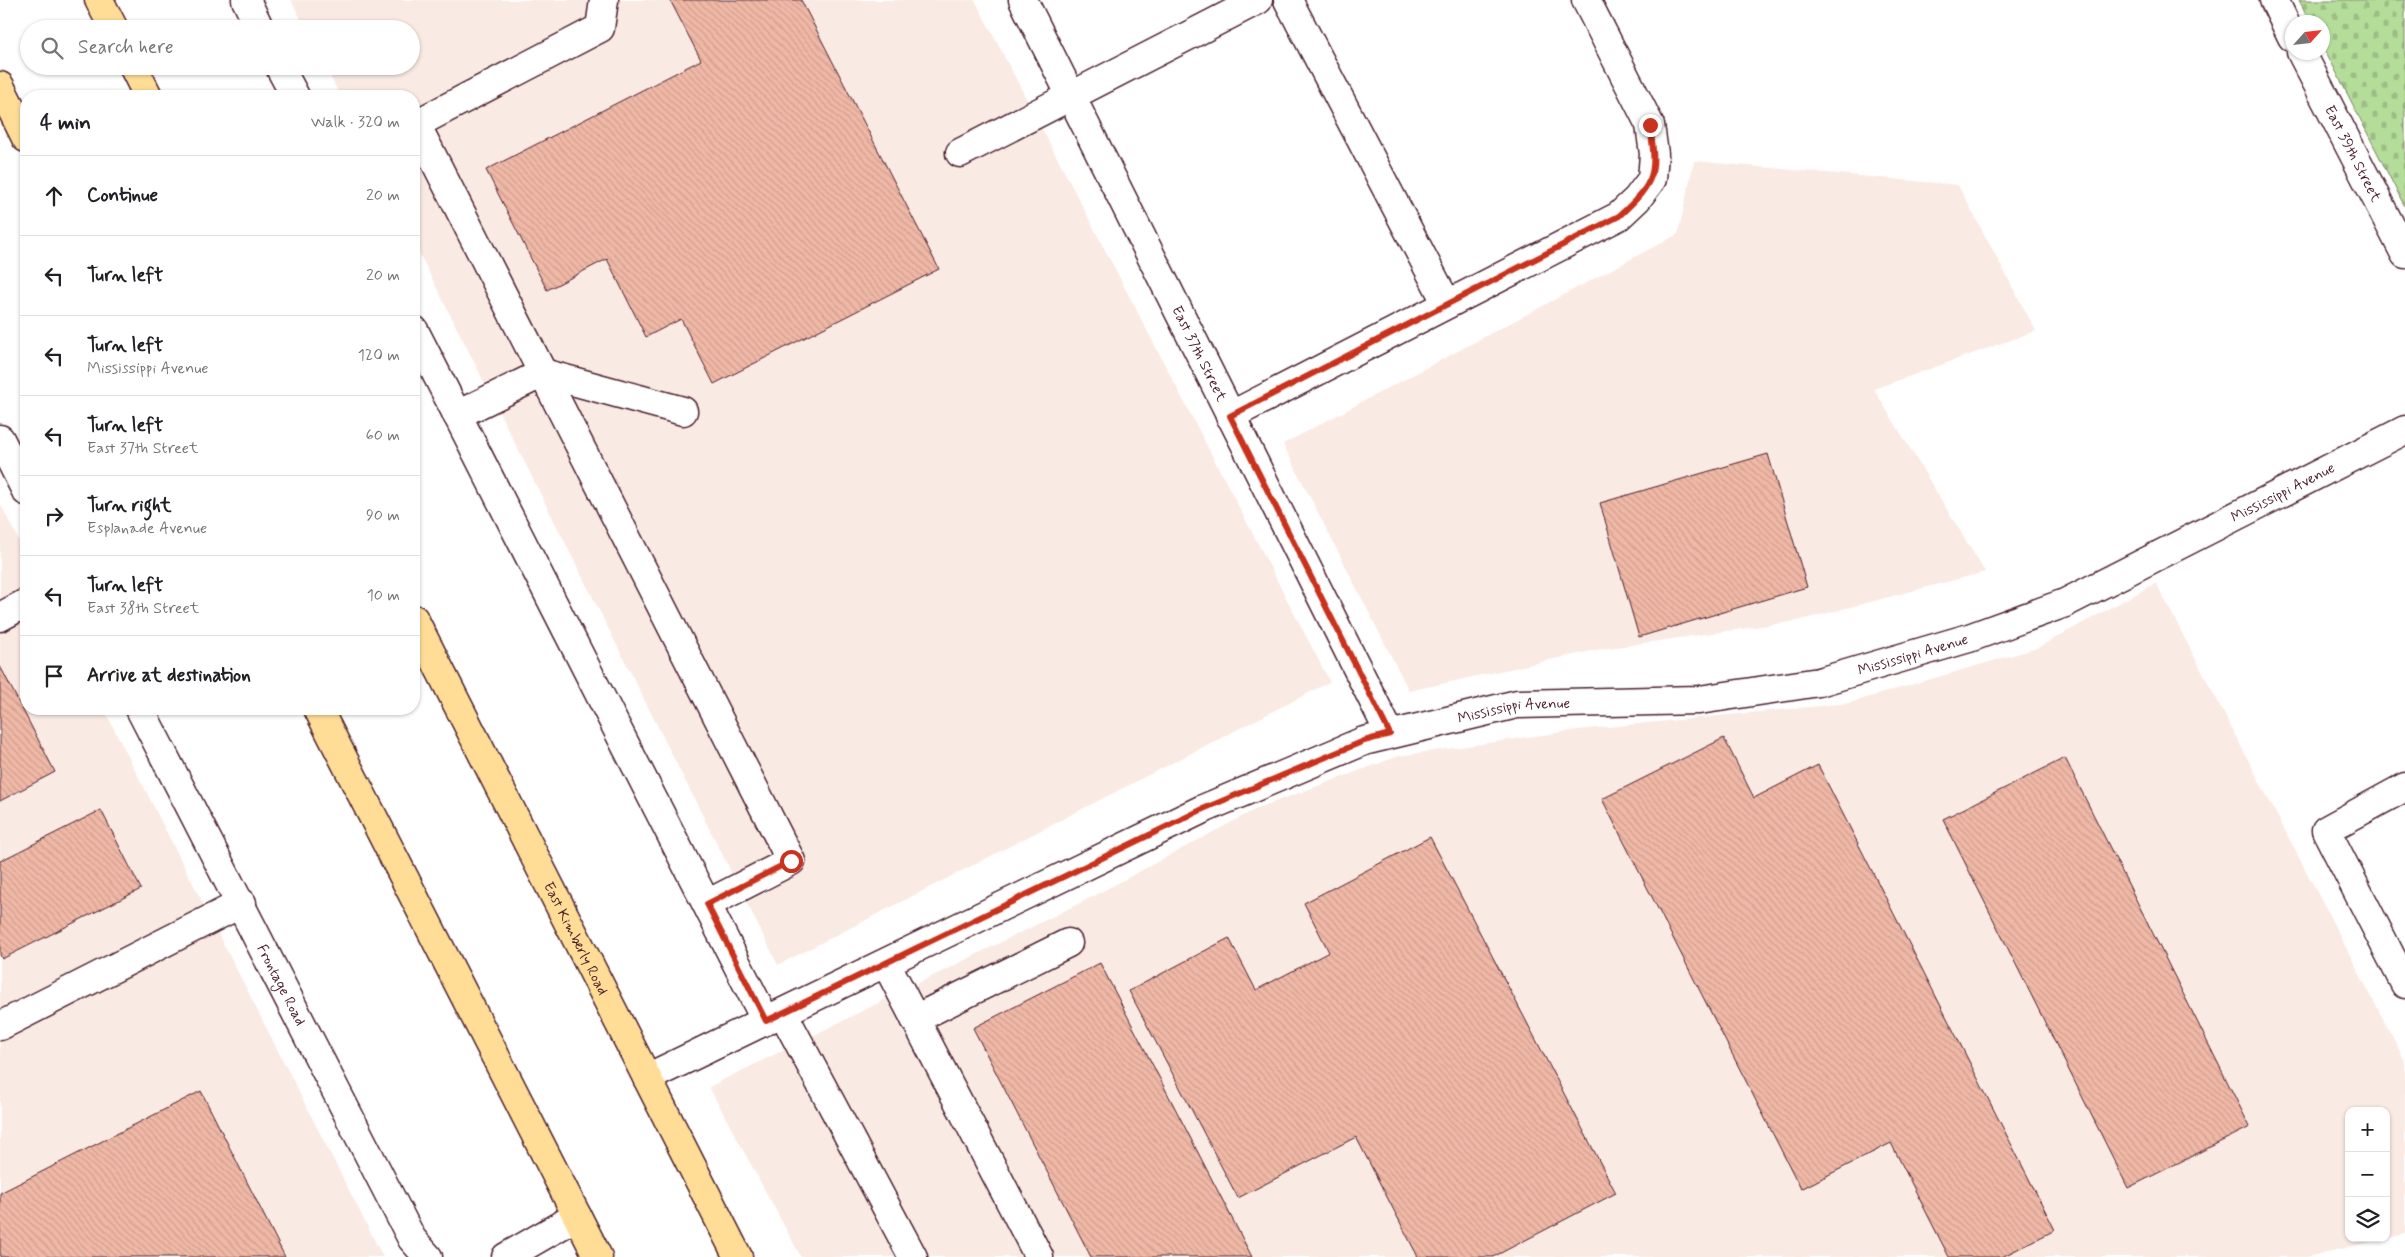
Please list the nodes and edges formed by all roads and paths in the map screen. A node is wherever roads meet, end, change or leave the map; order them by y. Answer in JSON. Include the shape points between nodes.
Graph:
{"nodes":[{"id":1,"x":100,"y":0,"type":"edge"},
{"id":2,"x":246,"y":0,"type":"edge"},
{"id":3,"x":604,"y":0,"type":"edge"},
{"id":4,"x":1023,"y":0,"type":"edge"},
{"id":5,"x":1258,"y":0,"type":"edge"},
{"id":6,"x":1288,"y":0,"type":"edge"},
{"id":7,"x":1586,"y":0,"type":"edge"},
{"id":8,"x":2274,"y":0,"type":"edge"},
{"id":9,"x":110,"y":20,"type":"edge"},
{"id":10,"x":256,"y":20,"type":"edge"},
{"id":11,"x":2285,"y":23,"type":"edge"},
{"id":12,"x":2305,"y":60,"type":"edge"},
{"id":13,"x":138,"y":75,"type":"edge"},
{"id":14,"x":284,"y":75,"type":"edge"},
{"id":15,"x":0,"y":86,"type":"edge"},
{"id":16,"x":145,"y":90,"type":"edge"},
{"id":17,"x":292,"y":90,"type":"edge"},
{"id":18,"x":1071,"y":96,"type":"junction"},
{"id":19,"x":420,"y":122,"type":"edge"},
{"id":20,"x":20,"y":126,"type":"edge"},
{"id":21,"x":420,"y":132,"type":"edge"},
{"id":22,"x":960,"y":154,"type":"dead end"},
{"id":23,"x":2405,"y":254,"type":"edge"},
{"id":24,"x":1447,"y":304,"type":"junction"},
{"id":25,"x":420,"y":342,"type":"edge"},
{"id":26,"x":543,"y":373,"type":"junction"},
{"id":27,"x":683,"y":411,"type":"dead end"},
{"id":28,"x":456,"y":415,"type":"junction"},
{"id":29,"x":1230,"y":416,"type":"junction"},
{"id":30,"x":2405,"y":430,"type":"edge"},
{"id":31,"x":0,"y":439,"type":"edge"},
{"id":32,"x":6,"y":466,"type":"edge"},
{"id":33,"x":20,"y":484,"type":"edge"},
{"id":34,"x":20,"y":606,"type":"edge"},
{"id":35,"x":0,"y":617,"type":"edge"},
{"id":36,"x":420,"y":631,"type":"edge"},
{"id":37,"x":143,"y":715,"type":"edge"},
{"id":38,"x":321,"y":715,"type":"edge"},
{"id":39,"x":1390,"y":734,"type":"junction"},
{"id":40,"x":2405,"y":788,"type":"edge"},
{"id":41,"x":242,"y":903,"type":"junction"},
{"id":42,"x":707,"y":904,"type":"junction"},
{"id":43,"x":1068,"y":942,"type":"dead end"},
{"id":44,"x":886,"y":963,"type":"junction"},
{"id":45,"x":2405,"y":984,"type":"edge"},
{"id":46,"x":775,"y":1017,"type":"junction"},
{"id":47,"x":915,"y":1019,"type":"junction"},
{"id":48,"x":0,"y":1026,"type":"edge"},
{"id":49,"x":647,"y":1078,"type":"junction"},
{"id":50,"x":577,"y":1216,"type":"junction"},
{"id":51,"x":428,"y":1257,"type":"edge"},
{"id":52,"x":506,"y":1257,"type":"edge"},
{"id":53,"x":598,"y":1257,"type":"edge"},
{"id":54,"x":738,"y":1257,"type":"edge"},
{"id":55,"x":913,"y":1257,"type":"edge"},
{"id":56,"x":1039,"y":1257,"type":"edge"}],
"edges":[{"from":1,"to":9,"type":"main road"},
{"from":2,"to":10,"type":"street"},
{"from":3,"to":19,"type":"street","via":[[600,28]]},
{"from":4,"to":18,"type":"street","name":"East 37th Street"},
{"from":5,"to":18,"type":"street"},
{"from":6,"to":24,"type":"street"},
{"from":7,"to":24,"type":"street","via":[[1650,125],[1654,154],[1652,180],[1619,216]]},
{"from":8,"to":11,"type":"street"},
{"from":12,"to":23,"type":"street","name":"East 39th Street"},
{"from":13,"to":16,"type":"main road"},
{"from":14,"to":17,"type":"street"},
{"from":15,"to":20,"type":"main road"},
{"from":18,"to":22,"type":"street"},
{"from":18,"to":29,"type":"street","name":"East 37th Street"},
{"from":21,"to":26,"type":"street"},
{"from":24,"to":29,"type":"street"},
{"from":25,"to":28,"type":"street"},
{"from":26,"to":27,"type":"street"},
{"from":26,"to":28,"type":"street"},
{"from":26,"to":42,"type":"street","via":[[791,861]]},
{"from":28,"to":42,"type":"street"},
{"from":29,"to":39,"type":"street","name":"East 37th Street"},
{"from":30,"to":39,"type":"street","name":"Mississippi Avenue","via":[[2065,603],[1969,638],[1819,682],[1699,700],[1517,704]]},
{"from":31,"to":32,"type":"street"},
{"from":32,"to":33,"type":"street"},
{"from":34,"to":35,"type":"street"},
{"from":36,"to":49,"type":"main road","name":"East Kimberly Road"},
{"from":37,"to":41,"type":"street","name":"Frontage Road"},
{"from":38,"to":50,"type":"main road"},
{"from":39,"to":44,"type":"street","name":"Mississippi Avenue","via":[[1364,741],[1203,809]]},
{"from":40,"to":45,"type":"street","via":[[2326,830]]},
{"from":41,"to":48,"type":"street"},
{"from":41,"to":51,"type":"street","name":"Frontage Road","via":[[412,1238]]},
{"from":42,"to":46,"type":"street"},
{"from":43,"to":47,"type":"street"},
{"from":44,"to":46,"type":"street","name":"Mississippi Avenue"},
{"from":44,"to":47,"type":"street"},
{"from":46,"to":49,"type":"street","name":"Mississippi Avenue"},
{"from":46,"to":55,"type":"street"},
{"from":47,"to":56,"type":"street"},
{"from":49,"to":54,"type":"main road","name":"East Kimberly Road"},
{"from":50,"to":52,"type":"street"},
{"from":50,"to":53,"type":"main road"}]}
